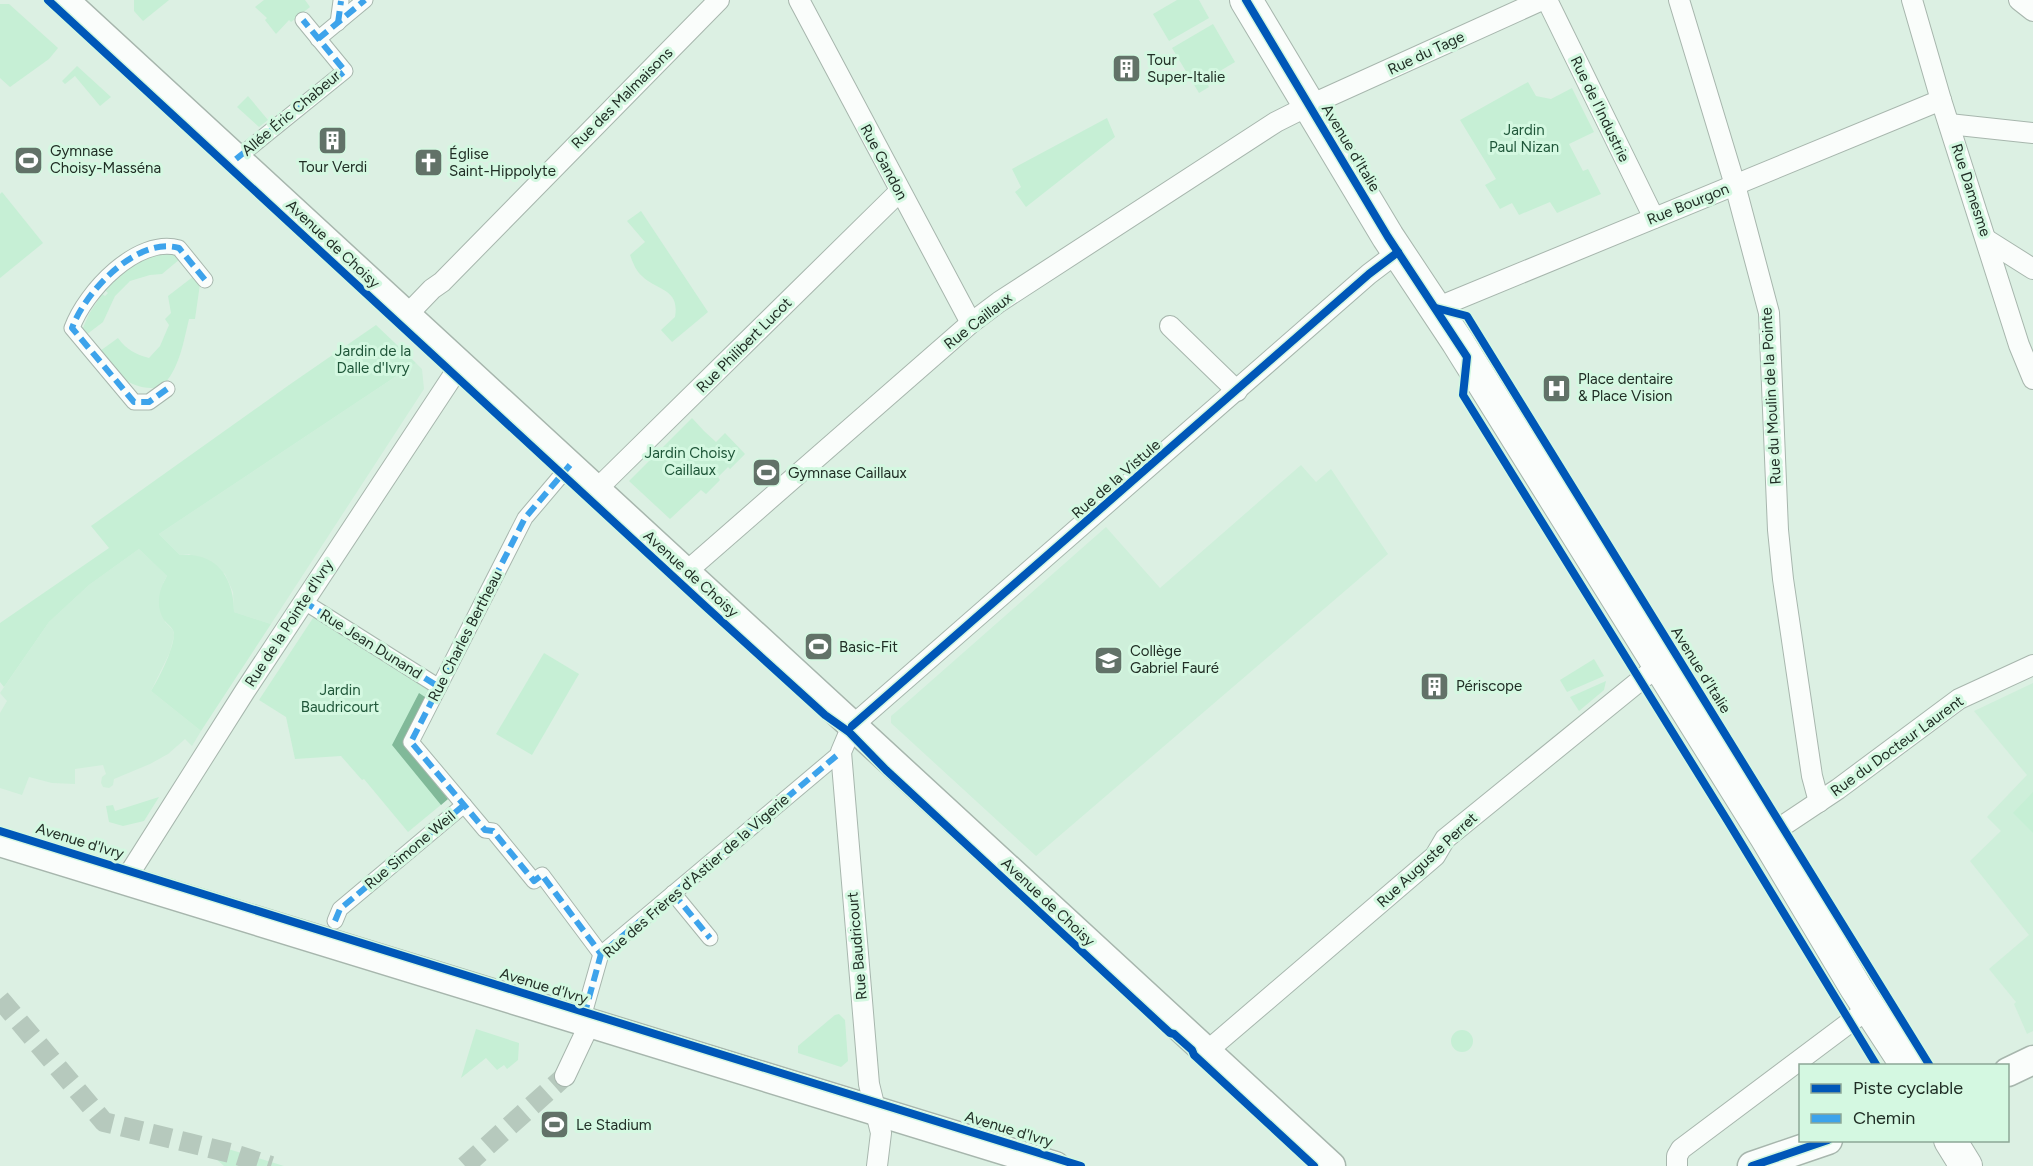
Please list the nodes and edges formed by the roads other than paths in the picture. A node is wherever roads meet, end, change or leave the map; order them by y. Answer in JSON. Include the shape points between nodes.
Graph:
{"nodes":[{"id":1,"x":64,"y":0,"type":"edge"},
{"id":2,"x":365,"y":0,"type":"edge"},
{"id":3,"x":719,"y":0,"type":"edge"},
{"id":4,"x":799,"y":0,"type":"edge"},
{"id":5,"x":1246,"y":0,"type":"edge"},
{"id":6,"x":1542,"y":0,"type":"edge"},
{"id":7,"x":1547,"y":0,"type":"edge"},
{"id":8,"x":1679,"y":0,"type":"edge"},
{"id":9,"x":1912,"y":0,"type":"edge"},
{"id":10,"x":2019,"y":0,"type":"edge"},
{"id":11,"x":340,"y":1,"type":"edge"},
{"id":12,"x":2033,"y":11,"type":"edge"},
{"id":13,"x":303,"y":20,"type":"dead end"},
{"id":14,"x":338,"y":22,"type":"junction"},
{"id":15,"x":318,"y":39,"type":"junction"},
{"id":16,"x":1941,"y":100,"type":"junction"},
{"id":17,"x":1310,"y":105,"type":"junction"},
{"id":18,"x":1949,"y":124,"type":"junction"},
{"id":19,"x":2033,"y":133,"type":"edge"},
{"id":20,"x":236,"y":159,"type":"junction"},
{"id":21,"x":1734,"y":185,"type":"junction"},
{"id":22,"x":900,"y":191,"type":"junction"},
{"id":23,"x":1654,"y":218,"type":"junction"},
{"id":24,"x":1987,"y":240,"type":"junction"},
{"id":25,"x":1398,"y":252,"type":"junction"},
{"id":26,"x":2033,"y":269,"type":"edge"},
{"id":27,"x":206,"y":280,"type":"dead end"},
{"id":28,"x":1436,"y":308,"type":"junction"},
{"id":29,"x":406,"y":316,"type":"junction"},
{"id":30,"x":971,"y":323,"type":"junction"},
{"id":31,"x":1170,"y":326,"type":"dead end"},
{"id":32,"x":460,"y":365,"type":"junction"},
{"id":33,"x":2033,"y":379,"type":"edge"},
{"id":34,"x":167,"y":389,"type":"dead end"},
{"id":35,"x":1237,"y":391,"type":"junction"},
{"id":36,"x":570,"y":465,"type":"junction"},
{"id":37,"x":596,"y":490,"type":"junction"},
{"id":38,"x":686,"y":572,"type":"junction"},
{"id":39,"x":303,"y":601,"type":"junction"},
{"id":40,"x":1659,"y":665,"type":"junction"},
{"id":41,"x":2033,"y":665,"type":"edge"},
{"id":42,"x":439,"y":687,"type":"junction"},
{"id":43,"x":852,"y":726,"type":"junction"},
{"id":44,"x":841,"y":752,"type":"junction"},
{"id":45,"x":1819,"y":802,"type":"junction"},
{"id":46,"x":464,"y":805,"type":"junction"},
{"id":47,"x":1766,"y":837,"type":"junction"},
{"id":48,"x":0,"y":842,"type":"edge"},
{"id":49,"x":119,"y":878,"type":"junction"},
{"id":50,"x":673,"y":892,"type":"junction"},
{"id":51,"x":335,"y":921,"type":"dead end"},
{"id":52,"x":710,"y":938,"type":"dead end"},
{"id":53,"x":602,"y":954,"type":"junction"},
{"id":54,"x":1869,"y":1008,"type":"junction"},
{"id":55,"x":586,"y":1022,"type":"junction"},
{"id":56,"x":1206,"y":1052,"type":"junction"},
{"id":57,"x":2033,"y":1060,"type":"edge"},
{"id":58,"x":1906,"y":1064,"type":"edge"},
{"id":59,"x":2009,"y":1071,"type":"edge"},
{"id":60,"x":565,"y":1076,"type":"tunnel mouth"},
{"id":61,"x":876,"y":1111,"type":"junction"},
{"id":62,"x":1822,"y":1142,"type":"edge"},
{"id":63,"x":1951,"y":1142,"type":"edge"},
{"id":64,"x":877,"y":1166,"type":"edge"},
{"id":65,"x":1055,"y":1166,"type":"edge"},
{"id":66,"x":1330,"y":1166,"type":"edge"},
{"id":67,"x":1677,"y":1166,"type":"edge"},
{"id":68,"x":1752,"y":1166,"type":"edge"},
{"id":69,"x":1966,"y":1166,"type":"edge"}],
"edges":[{"from":1,"to":20,"type":"main road","name":"Avenue de Choisy"},
{"from":2,"to":14,"type":"street"},
{"from":3,"to":29,"type":"street","name":"Rue des Malmaisons"},
{"from":4,"to":22,"type":"street","name":"Rue Gandon"},
{"from":5,"to":17,"type":"main road","name":"Avenue d'Italie"},
{"from":6,"to":17,"type":"street","name":"Rue du Tage"},
{"from":7,"to":23,"type":"street","name":"Rue de l'Industrie"},
{"from":8,"to":21,"type":"street","name":"Rue du Moulin de la Pointe"},
{"from":9,"to":16,"type":"street","name":"Rue Damesme"},
{"from":10,"to":12,"type":"street"},
{"from":11,"to":14,"type":"street"},
{"from":13,"to":15,"type":"street","name":"Allée Éric Chabeur"},
{"from":14,"to":15,"type":"street"},
{"from":15,"to":20,"type":"street","name":"Allée Éric Chabeur","via":[[345,71]]},
{"from":16,"to":18,"type":"street","name":"Rue Damesme"},
{"from":16,"to":21,"type":"street","name":"Rue Bourgon"},
{"from":17,"to":25,"type":"main road","name":"Avenue d'Italie"},
{"from":17,"to":30,"type":"street","name":"Rue Caillaux","via":[[1276,122]]},
{"from":18,"to":19,"type":"street"},
{"from":18,"to":24,"type":"street","name":"Rue Damesme"},
{"from":20,"to":29,"type":"main road","name":"Avenue de Choisy"},
{"from":21,"to":23,"type":"street","name":"Rue Bourgon"},
{"from":21,"to":45,"type":"street","name":"Rue du Moulin de la Pointe","via":[[1769,313],[1783,579]]},
{"from":22,"to":30,"type":"street","name":"Rue Gandon"},
{"from":22,"to":37,"type":"street","name":"Rue Philibert Lucot"},
{"from":23,"to":28,"type":"street","name":"Rue Bourgon"},
{"from":24,"to":26,"type":"street"},
{"from":24,"to":33,"type":"street","name":"Rue Damesme"},
{"from":25,"to":28,"type":"main road","name":"Avenue d'Italie"},
{"from":25,"to":35,"type":"street","name":"Rue de la Vistule"},
{"from":27,"to":34,"type":"street","via":[[179,248],[156,247],[122,265],[97,287],[77,314],[72,328],[134,402],[149,402]]},
{"from":28,"to":40,"type":"main road","name":"Avenue d'Italie"},
{"from":29,"to":32,"type":"main road","name":"Avenue de Choisy"},
{"from":30,"to":38,"type":"street","name":"Rue Caillaux"},
{"from":31,"to":35,"type":"street"},
{"from":32,"to":36,"type":"main road","name":"Avenue de Choisy"},
{"from":32,"to":39,"type":"street","name":"Rue de la Pointe d'Ivry"},
{"from":35,"to":43,"type":"street","name":"Rue de la Vistule"},
{"from":36,"to":37,"type":"main road","name":"Avenue de Choisy"},
{"from":36,"to":42,"type":"street","name":"Rue Charles Bertheau","via":[[525,519]]},
{"from":37,"to":38,"type":"main road","name":"Avenue de Choisy"},
{"from":38,"to":43,"type":"main road","name":"Avenue de Choisy"},
{"from":39,"to":42,"type":"street","name":"Rue Jean Dunand"},
{"from":39,"to":49,"type":"street","name":"Rue de la Pointe d'Ivry","via":[[131,871]]},
{"from":40,"to":47,"type":"main road","name":"Avenue d'Italie"},
{"from":40,"to":56,"type":"street","name":"Rue Auguste Perret","via":[[1445,838],[1435,856]]},
{"from":41,"to":45,"type":"street","name":"Rue du Docteur Laurent","via":[[1959,699]]},
{"from":42,"to":46,"type":"street","name":"Rue Charles Bertheau","via":[[411,742]]},
{"from":43,"to":44,"type":"street","name":"Rue Baudricourt"},
{"from":43,"to":56,"type":"main road","name":"Avenue de Choisy"},
{"from":44,"to":50,"type":"street","name":"Rue des Frères d'Astier de la Vigerie"},
{"from":44,"to":61,"type":"street","name":"Rue Baudricourt","via":[[869,1084]]},
{"from":45,"to":47,"type":"street","name":"Rue du Docteur Laurent"},
{"from":46,"to":51,"type":"street","name":"Rue Simone Weil","via":[[340,909]]},
{"from":46,"to":53,"type":"street","name":"Rue Simone Weil","via":[[485,830],[493,831],[534,881],[542,874]]},
{"from":47,"to":54,"type":"main road","name":"Avenue d'Italie"},
{"from":48,"to":49,"type":"main road","name":"Avenue d'Ivry"},
{"from":49,"to":55,"type":"main road","name":"Avenue d'Ivry"},
{"from":50,"to":52,"type":"street"},
{"from":50,"to":53,"type":"street","name":"Rue des Frères d'Astier de la Vigerie"},
{"from":53,"to":55,"type":"street","name":"Rue des Frères d'Astier de la Vigerie"},
{"from":54,"to":58,"type":"main road","name":"Avenue d'Italie"},
{"from":54,"to":67,"type":"street","via":[[1681,1149]]},
{"from":55,"to":60,"type":"street"},
{"from":55,"to":61,"type":"main road","name":"Avenue d'Ivry"},
{"from":56,"to":66,"type":"main road","name":"Avenue de Choisy"},
{"from":57,"to":59,"type":"main road"},
{"from":61,"to":64,"type":"street","name":"Rue Baudricourt","via":[[881,1133]]},
{"from":61,"to":65,"type":"main road","name":"Avenue d'Ivry"},
{"from":62,"to":68,"type":"main road"},
{"from":63,"to":69,"type":"main road"}]}
